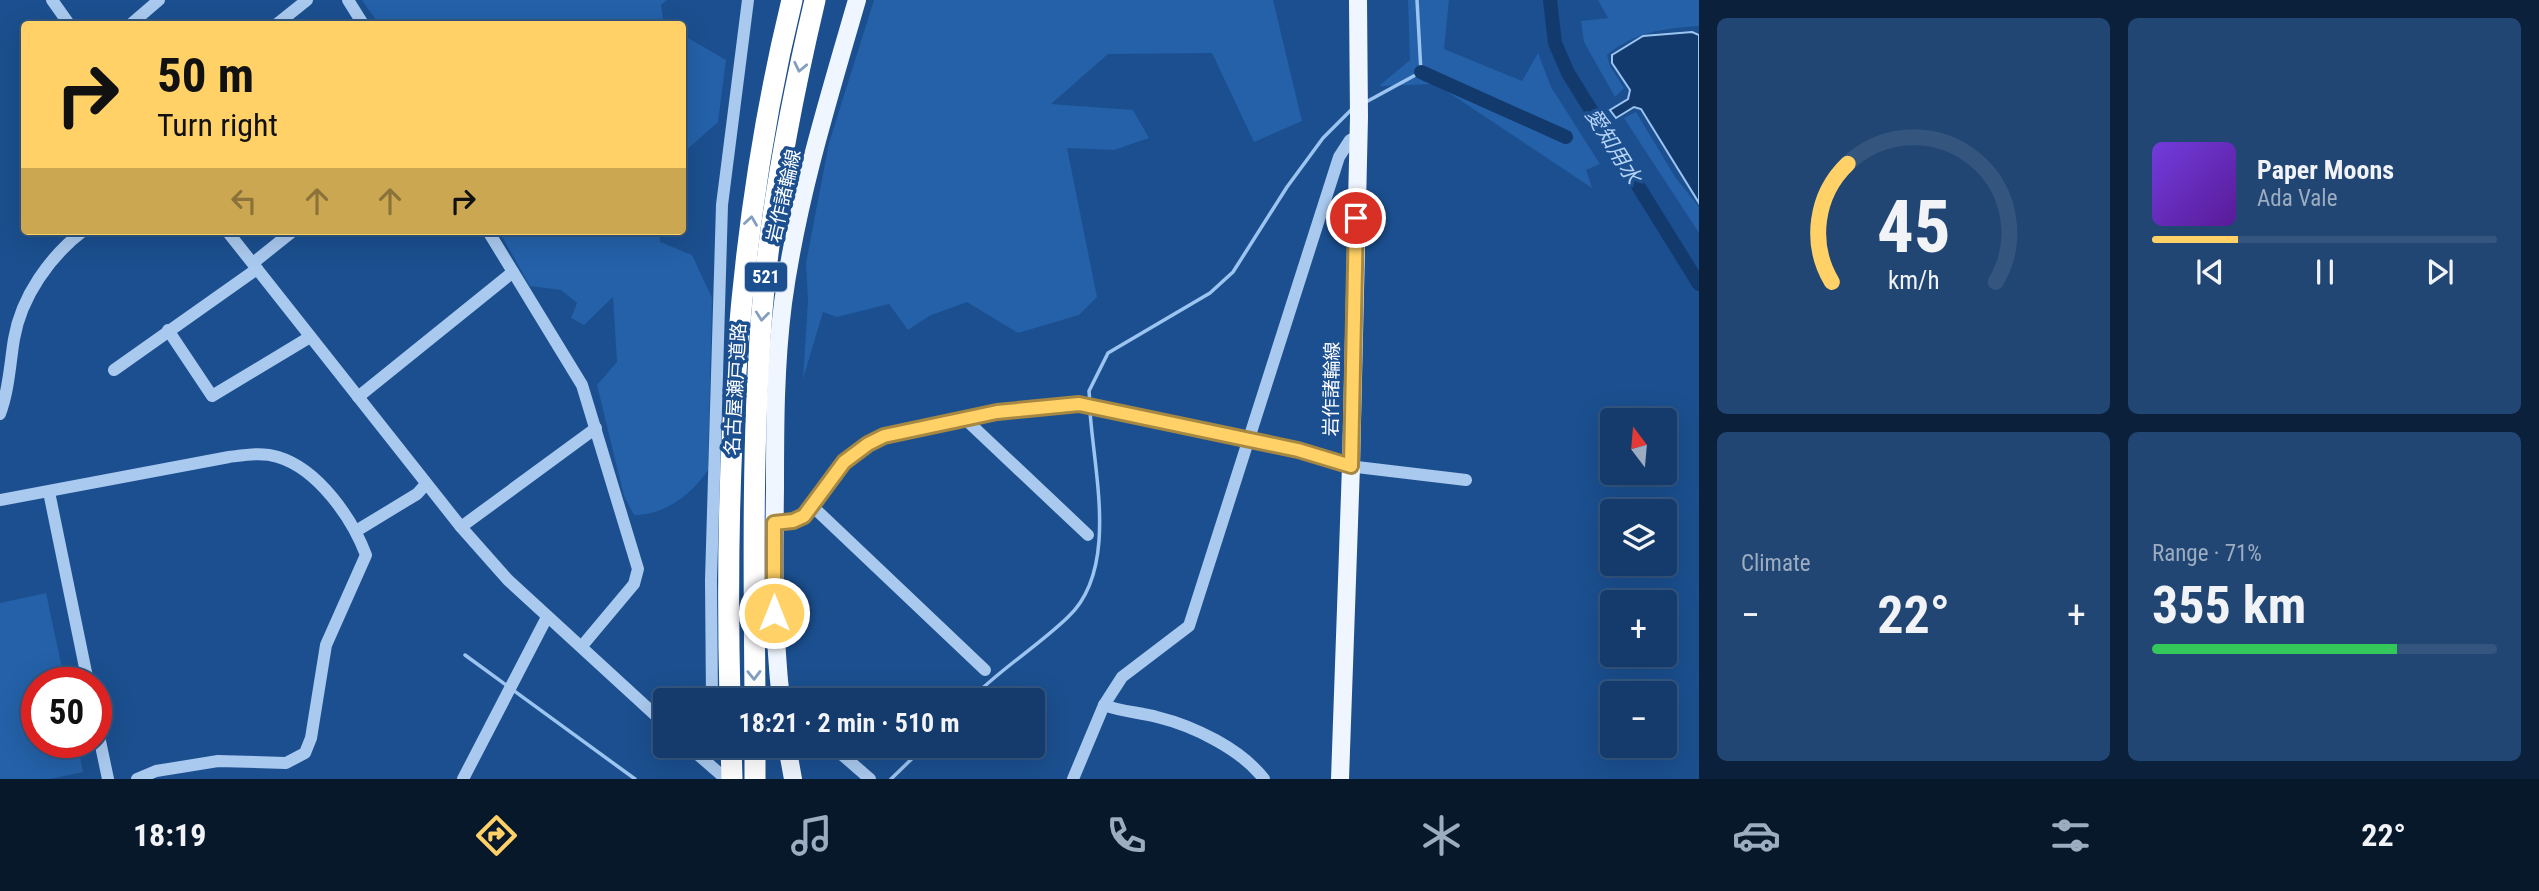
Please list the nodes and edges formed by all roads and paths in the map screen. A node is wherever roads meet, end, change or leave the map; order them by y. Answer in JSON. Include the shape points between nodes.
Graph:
{"nodes":[{"id":1,"x":51,"y":0,"type":"edge"},
{"id":2,"x":159,"y":0,"type":"edge"},
{"id":3,"x":307,"y":0,"type":"edge"},
{"id":4,"x":348,"y":0,"type":"edge"},
{"id":5,"x":748,"y":0,"type":"edge"},
{"id":6,"x":792,"y":0,"type":"edge"},
{"id":7,"x":815,"y":0,"type":"edge"},
{"id":8,"x":857,"y":0,"type":"edge"},
{"id":9,"x":1357,"y":0,"type":"edge"},
{"id":10,"x":67,"y":21,"type":"edge"},
{"id":11,"x":134,"y":21,"type":"edge"},
{"id":12,"x":281,"y":21,"type":"edge"},
{"id":13,"x":361,"y":21,"type":"edge"},
{"id":14,"x":1358,"y":136,"type":"junction"},
{"id":15,"x":78,"y":235,"type":"edge"},
{"id":16,"x":230,"y":235,"type":"edge"},
{"id":17,"x":289,"y":235,"type":"edge"},
{"id":18,"x":490,"y":235,"type":"edge"},
{"id":19,"x":255,"y":266,"type":"junction"},
{"id":20,"x":513,"y":272,"type":"junction"},
{"id":21,"x":168,"y":330,"type":"junction"},
{"id":22,"x":310,"y":337,"type":"junction"},
{"id":23,"x":114,"y":370,"type":"dead end"},
{"id":24,"x":358,"y":397,"type":"junction"},
{"id":25,"x":0,"y":414,"type":"edge"},
{"id":26,"x":964,"y":418,"type":"junction"},
{"id":27,"x":596,"y":428,"type":"junction"},
{"id":28,"x":1248,"y":440,"type":"junction"},
{"id":29,"x":1351,"y":466,"type":"junction"},
{"id":30,"x":1466,"y":480,"type":"dead end"},
{"id":31,"x":426,"y":484,"type":"junction"},
{"id":32,"x":49,"y":492,"type":"junction"},
{"id":33,"x":0,"y":500,"type":"edge"},
{"id":34,"x":811,"y":505,"type":"junction"},
{"id":35,"x":774,"y":523,"type":"junction"},
{"id":36,"x":461,"y":527,"type":"junction"},
{"id":37,"x":356,"y":531,"type":"junction"},
{"id":38,"x":1088,"y":536,"type":"dead end"},
{"id":39,"x":547,"y":617,"type":"junction"},
{"id":40,"x":582,"y":646,"type":"junction"},
{"id":41,"x":85,"y":667,"type":"edge"},
{"id":42,"x":985,"y":670,"type":"dead end"},
{"id":43,"x":712,"y":688,"type":"edge"},
{"id":44,"x":730,"y":688,"type":"edge"},
{"id":45,"x":755,"y":688,"type":"edge"},
{"id":46,"x":780,"y":688,"type":"edge"},
{"id":47,"x":1104,"y":705,"type":"junction"},
{"id":48,"x":653,"y":713,"type":"edge"},
{"id":49,"x":104,"y":758,"type":"edge"},
{"id":50,"x":701,"y":758,"type":"edge"},
{"id":51,"x":731,"y":758,"type":"edge"},
{"id":52,"x":755,"y":758,"type":"edge"},
{"id":53,"x":789,"y":758,"type":"edge"},
{"id":54,"x":846,"y":758,"type":"edge"},
{"id":55,"x":708,"y":764,"type":"junction"},
{"id":56,"x":108,"y":779,"type":"edge"},
{"id":57,"x":137,"y":779,"type":"edge"},
{"id":58,"x":463,"y":779,"type":"edge"},
{"id":59,"x":708,"y":779,"type":"edge"},
{"id":60,"x":726,"y":779,"type":"edge"},
{"id":61,"x":732,"y":779,"type":"edge"},
{"id":62,"x":755,"y":779,"type":"edge"},
{"id":63,"x":793,"y":779,"type":"edge"},
{"id":64,"x":870,"y":779,"type":"edge"},
{"id":65,"x":1073,"y":779,"type":"edge"},
{"id":66,"x":1264,"y":779,"type":"edge"},
{"id":67,"x":1340,"y":779,"type":"edge"}],
"edges":[{"from":1,"to":10,"type":"street"},
{"from":2,"to":11,"type":"street"},
{"from":3,"to":12,"type":"street"},
{"from":4,"to":13,"type":"street"},
{"from":5,"to":43,"type":"street","via":[[722,205]]},
{"from":44,"to":6,"type":"highway","name":"名古屋瀬戸道路","number":"521","one_way":true,"via":[[733,421],[748,240],[764,133]]},
{"from":7,"to":45,"type":"highway","name":"名古屋瀬戸道路","number":"521","one_way":true,"via":[[786,135],[761,322],[752,557]]},
{"from":8,"to":35,"type":"main road","name":"岩作諸輪線","via":[[801,204],[783,304]]},
{"from":9,"to":14,"type":"main road","name":"岩作諸輪線"},
{"from":14,"to":28,"type":"street","via":[[1339,157]]},
{"from":14,"to":29,"type":"main road","name":"岩作諸輪線"},
{"from":15,"to":25,"type":"street","via":[[63,246],[34,285],[15,334]]},
{"from":16,"to":19,"type":"street"},
{"from":17,"to":19,"type":"street"},
{"from":18,"to":20,"type":"street"},
{"from":19,"to":21,"type":"street"},
{"from":19,"to":22,"type":"street"},
{"from":20,"to":24,"type":"street"},
{"from":20,"to":27,"type":"street","via":[[582,385]]},
{"from":21,"to":22,"type":"street","via":[[212,396]]},
{"from":21,"to":23,"type":"street"},
{"from":22,"to":24,"type":"street"},
{"from":24,"to":31,"type":"street"},
{"from":26,"to":28,"type":"street","via":[[1079,404]]},
{"from":26,"to":34,"type":"street","via":[[884,436],[868,444],[844,462]]},
{"from":26,"to":38,"type":"street"},
{"from":27,"to":36,"type":"street"},
{"from":27,"to":40,"type":"street","via":[[638,569],[634,584]]},
{"from":28,"to":29,"type":"street"},
{"from":28,"to":47,"type":"street","via":[[1189,626],[1127,671]]},
{"from":29,"to":30,"type":"street"},
{"from":29,"to":67,"type":"main road","name":"岩作諸輪線"},
{"from":31,"to":36,"type":"street"},
{"from":31,"to":37,"type":"street"},
{"from":32,"to":33,"type":"street"},
{"from":32,"to":37,"type":"street","via":[[260,454],[278,457],[312,477]]},
{"from":32,"to":41,"type":"street"},
{"from":34,"to":35,"type":"street","via":[[799,519]]},
{"from":34,"to":42,"type":"street"},
{"from":35,"to":46,"type":"main road","name":"岩作諸輪線"},
{"from":36,"to":39,"type":"street"},
{"from":37,"to":57,"type":"street","via":[[366,555],[326,645],[305,753],[286,763],[218,761],[156,771]]},
{"from":39,"to":40,"type":"street"},
{"from":39,"to":58,"type":"street"},
{"from":40,"to":48,"type":"street"},
{"from":47,"to":65,"type":"street"},
{"from":47,"to":66,"type":"street","via":[[1188,728],[1247,760]]},
{"from":49,"to":56,"type":"street"},
{"from":50,"to":55,"type":"street"},
{"from":51,"to":61,"type":"highway"},
{"from":52,"to":62,"type":"highway"},
{"from":53,"to":63,"type":"main road"},
{"from":54,"to":64,"type":"street"},
{"from":55,"to":59,"type":"street"},
{"from":55,"to":60,"type":"street"}]}
